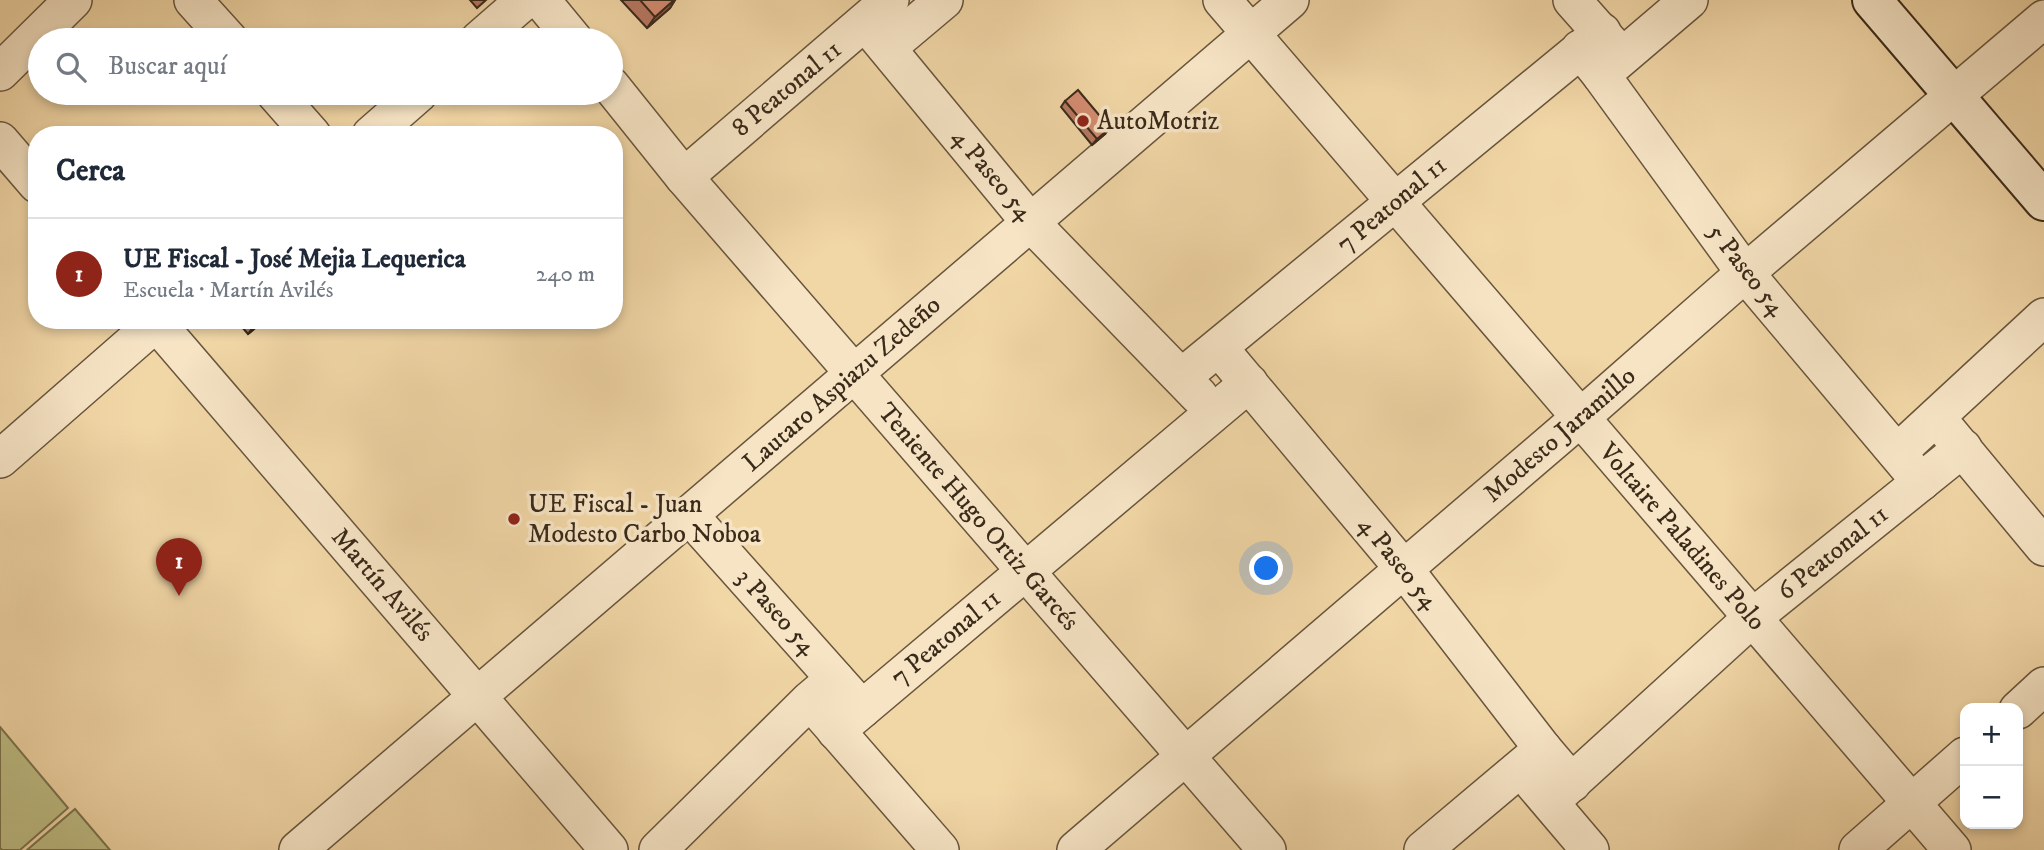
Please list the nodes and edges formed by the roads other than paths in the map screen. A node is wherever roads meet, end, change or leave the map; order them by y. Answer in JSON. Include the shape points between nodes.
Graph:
{"nodes":[{"id":1,"x":73,"y":0,"type":"edge"},
{"id":2,"x":193,"y":0,"type":"edge"},
{"id":3,"x":525,"y":0,"type":"edge"},
{"id":4,"x":541,"y":0,"type":"edge"},
{"id":5,"x":944,"y":0,"type":"edge"},
{"id":6,"x":1222,"y":0,"type":"edge"},
{"id":7,"x":1290,"y":0,"type":"edge"},
{"id":8,"x":1573,"y":0,"type":"edge"},
{"id":9,"x":1689,"y":0,"type":"edge"},
{"id":10,"x":1872,"y":0,"type":"edge"},
{"id":11,"x":890,"y":19,"type":"edge"},
{"id":12,"x":2044,"y":19,"type":"edge"},
{"id":13,"x":45,"y":28,"type":"edge"},
{"id":14,"x":218,"y":28,"type":"edge"},
{"id":15,"x":493,"y":28,"type":"edge"},
{"id":16,"x":564,"y":28,"type":"edge"},
{"id":17,"x":1251,"y":33,"type":"junction"},
{"id":18,"x":28,"y":44,"type":"edge"},
{"id":19,"x":1601,"y":53,"type":"junction"},
{"id":20,"x":0,"y":72,"type":"edge"},
{"id":21,"x":1954,"y":96,"type":"junction"},
{"id":22,"x":623,"y":101,"type":"edge"},
{"id":23,"x":286,"y":105,"type":"edge"},
{"id":24,"x":405,"y":105,"type":"edge"},
{"id":25,"x":304,"y":126,"type":"edge"},
{"id":26,"x":381,"y":126,"type":"edge"},
{"id":27,"x":0,"y":141,"type":"edge"},
{"id":28,"x":28,"y":174,"type":"edge"},
{"id":29,"x":684,"y":177,"type":"junction"},
{"id":30,"x":2044,"y":201,"type":"edge"},
{"id":31,"x":1395,"y":202,"type":"junction"},
{"id":32,"x":1030,"y":222,"type":"junction"},
{"id":33,"x":1745,"y":273,"type":"junction"},
{"id":34,"x":2044,"y":317,"type":"edge"},
{"id":35,"x":147,"y":329,"type":"edge"},
{"id":36,"x":163,"y":329,"type":"edge"},
{"id":37,"x":1219,"y":348,"type":"junction"},
{"id":38,"x":854,"y":373,"type":"junction"},
{"id":39,"x":1182,"y":377,"type":"junction"},
{"id":40,"x":1249,"y":383,"type":"junction"},
{"id":41,"x":1214,"y":412,"type":"junction"},
{"id":42,"x":1936,"y":417,"type":"junction"},
{"id":43,"x":1580,"y":418,"type":"junction"},
{"id":44,"x":1963,"y":448,"type":"junction"},
{"id":45,"x":1897,"y":453,"type":"junction"},
{"id":46,"x":0,"y":459,"type":"edge"},
{"id":47,"x":1922,"y":482,"type":"junction"},
{"id":48,"x":690,"y":515,"type":"junction"},
{"id":49,"x":2044,"y":547,"type":"edge"},
{"id":50,"x":1404,"y":569,"type":"junction"},
{"id":51,"x":1025,"y":571,"type":"junction"},
{"id":52,"x":1752,"y":618,"type":"junction"},
{"id":53,"x":2044,"y":686,"type":"edge"},
{"id":54,"x":823,"y":690,"type":"junction"},
{"id":55,"x":478,"y":696,"type":"junction"},
{"id":56,"x":2023,"y":705,"type":"edge"},
{"id":57,"x":849,"y":720,"type":"junction"},
{"id":58,"x":1185,"y":756,"type":"junction"},
{"id":59,"x":1532,"y":759,"type":"junction"},
{"id":60,"x":1960,"y":760,"type":"edge"},
{"id":61,"x":1561,"y":792,"type":"junction"},
{"id":62,"x":1912,"y":803,"type":"junction"},
{"id":63,"x":299,"y":850,"type":"edge"},
{"id":64,"x":610,"y":850,"type":"edge"},
{"id":65,"x":658,"y":850,"type":"edge"},
{"id":66,"x":940,"y":850,"type":"edge"},
{"id":67,"x":1076,"y":850,"type":"edge"},
{"id":68,"x":1267,"y":850,"type":"edge"},
{"id":69,"x":1423,"y":850,"type":"edge"},
{"id":70,"x":1590,"y":850,"type":"edge"},
{"id":71,"x":1858,"y":850,"type":"edge"},
{"id":72,"x":1952,"y":850,"type":"edge"}],
"edges":[{"from":1,"to":13,"type":"street"},
{"from":2,"to":14,"type":"street"},
{"from":3,"to":15,"type":"street"},
{"from":4,"to":16,"type":"street"},
{"from":5,"to":11,"type":"street","name":"8 Peatonal 11"},
{"from":6,"to":17,"type":"street","name":"Voltaire Paladines Polo"},
{"from":7,"to":17,"type":"street","name":"Lautaro Aspiazu Zedeño"},
{"from":8,"to":19,"type":"street","name":"5 Paseo 54"},
{"from":9,"to":19,"type":"street","name":"7 Peatonal 11"},
{"from":10,"to":21,"type":"street"},
{"from":11,"to":29,"type":"street","name":"8 Peatonal 11"},
{"from":11,"to":32,"type":"street","name":"4 Paseo 54"},
{"from":12,"to":21,"type":"street","name":"Modesto Jaramillo"},
{"from":17,"to":31,"type":"street","name":"Voltaire Paladines Polo"},
{"from":17,"to":32,"type":"street","name":"Lautaro Aspiazu Zedeño"},
{"from":18,"to":20,"type":"street"},
{"from":19,"to":31,"type":"street","name":"7 Peatonal 11"},
{"from":19,"to":33,"type":"street","name":"5 Paseo 54"},
{"from":21,"to":30,"type":"street"},
{"from":21,"to":33,"type":"street","name":"Modesto Jaramillo"},
{"from":22,"to":29,"type":"street","name":"Teniente Hugo Ortiz Garcés"},
{"from":23,"to":25,"type":"street"},
{"from":24,"to":26,"type":"street"},
{"from":27,"to":28,"type":"street"},
{"from":29,"to":38,"type":"street","name":"Teniente Hugo Ortiz Garcés"},
{"from":31,"to":37,"type":"street","name":"7 Peatonal 11"},
{"from":31,"to":43,"type":"street","name":"Voltaire Paladines Polo"},
{"from":32,"to":38,"type":"street","name":"Lautaro Aspiazu Zedeño"},
{"from":32,"to":39,"type":"street","name":"4 Paseo 54"},
{"from":33,"to":43,"type":"street","name":"Modesto Jaramillo"},
{"from":33,"to":45,"type":"street","name":"5 Paseo 54"},
{"from":34,"to":42,"type":"street"},
{"from":35,"to":46,"type":"street"},
{"from":36,"to":55,"type":"street","name":"Martín Avilés"},
{"from":37,"to":39,"type":"street","name":"7 Peatonal 11"},
{"from":37,"to":40,"type":"street","name":"4 Paseo 54"},
{"from":38,"to":48,"type":"street","name":"Lautaro Aspiazu Zedeño"},
{"from":38,"to":51,"type":"street","name":"Teniente Hugo Ortiz Garcés"},
{"from":39,"to":41,"type":"street","name":"4 Paseo 54"},
{"from":40,"to":41,"type":"street","name":"7 Peatonal 11"},
{"from":40,"to":50,"type":"street","name":"4 Paseo 54"},
{"from":41,"to":51,"type":"street","name":"7 Peatonal 11"},
{"from":42,"to":44,"type":"street"},
{"from":42,"to":45,"type":"street"},
{"from":43,"to":50,"type":"street","name":"Modesto Jaramillo"},
{"from":43,"to":52,"type":"street","name":"Voltaire Paladines Polo"},
{"from":44,"to":47,"type":"street","name":"6 Peatonal 11"},
{"from":44,"to":49,"type":"street"},
{"from":45,"to":47,"type":"street","name":"5 Paseo 54"},
{"from":47,"to":52,"type":"street","name":"6 Peatonal 11"},
{"from":48,"to":54,"type":"street","name":"3 Paseo 54"},
{"from":48,"to":55,"type":"street","name":"Lautaro Aspiazu Zedeño"},
{"from":50,"to":58,"type":"street","name":"Modesto Jaramillo"},
{"from":50,"to":59,"type":"street","name":"4 Paseo 54"},
{"from":51,"to":57,"type":"street","name":"7 Peatonal 11"},
{"from":51,"to":58,"type":"street","name":"Teniente Hugo Ortiz Garcés"},
{"from":52,"to":61,"type":"street","name":"6 Peatonal 11"},
{"from":52,"to":62,"type":"street","name":"Voltaire Paladines Polo"},
{"from":53,"to":56,"type":"street"},
{"from":54,"to":57,"type":"street","name":"3 Paseo 54"},
{"from":54,"to":65,"type":"street"},
{"from":55,"to":63,"type":"street","name":"Lautaro Aspiazu Zedeño"},
{"from":55,"to":64,"type":"street","name":"Martín Avilés"},
{"from":57,"to":66,"type":"street","name":"3 Paseo 54"},
{"from":58,"to":67,"type":"street","name":"Modesto Jaramillo"},
{"from":58,"to":68,"type":"street","name":"Teniente Hugo Ortiz Garcés"},
{"from":59,"to":61,"type":"street","name":"4 Paseo 54"},
{"from":59,"to":69,"type":"street"},
{"from":60,"to":62,"type":"street"},
{"from":61,"to":70,"type":"street","name":"4 Paseo 54"},
{"from":62,"to":71,"type":"street"},
{"from":62,"to":72,"type":"street","name":"Voltaire Paladines Polo"}]}
